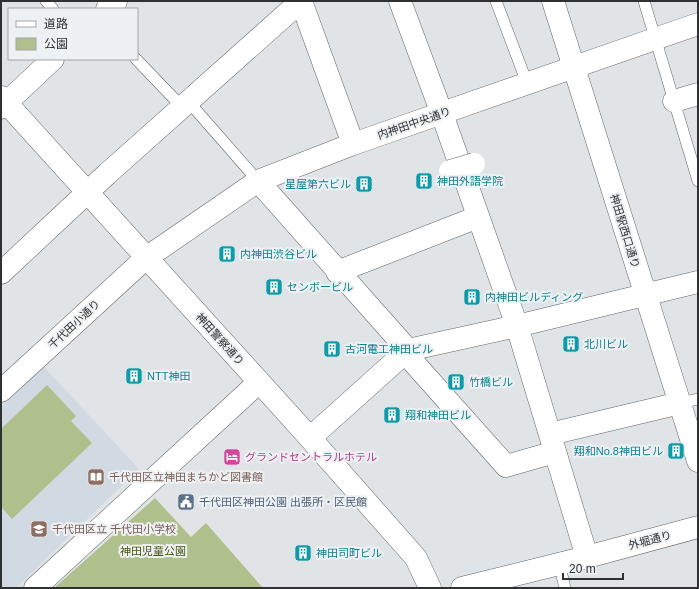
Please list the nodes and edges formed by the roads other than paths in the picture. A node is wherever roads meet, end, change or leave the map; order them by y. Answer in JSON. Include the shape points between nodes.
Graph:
{"nodes":[{"id":1,"x":116,"y":1,"type":"edge"},
{"id":2,"x":301,"y":1,"type":"edge"},
{"id":3,"x":400,"y":1,"type":"edge"},
{"id":4,"x":496,"y":1,"type":"edge"},
{"id":5,"x":553,"y":1,"type":"edge"},
{"id":6,"x":644,"y":1,"type":"edge"},
{"id":7,"x":108,"y":8,"type":"edge"},
{"id":8,"x":698,"y":24,"type":"edge"},
{"id":9,"x":656,"y":39,"type":"junction"},
{"id":10,"x":52,"y":60,"type":"edge"},
{"id":11,"x":137,"y":60,"type":"edge"},
{"id":12,"x":573,"y":66,"type":"junction"},
{"id":13,"x":527,"y":83,"type":"junction"},
{"id":14,"x":698,"y":94,"type":"edge"},
{"id":15,"x":674,"y":101,"type":"junction"},
{"id":16,"x":3,"y":103,"type":"edge"},
{"id":17,"x":185,"y":104,"type":"junction"},
{"id":18,"x":442,"y":114,"type":"junction"},
{"id":19,"x":353,"y":144,"type":"junction"},
{"id":20,"x":474,"y":164,"type":"dead end"},
{"id":21,"x":450,"y":171,"type":"dead end"},
{"id":22,"x":258,"y":181,"type":"junction"},
{"id":23,"x":698,"y":181,"type":"edge"},
{"id":24,"x":87,"y":192,"type":"junction"},
{"id":25,"x":478,"y":217,"type":"junction"},
{"id":26,"x":146,"y":258,"type":"junction"},
{"id":27,"x":337,"y":272,"type":"junction"},
{"id":28,"x":1,"y":273,"type":"edge"},
{"id":29,"x":698,"y":282,"type":"edge"},
{"id":30,"x":645,"y":294,"type":"junction"},
{"id":31,"x":517,"y":326,"type":"junction"},
{"id":32,"x":408,"y":350,"type":"junction"},
{"id":33,"x":259,"y":382,"type":"junction"},
{"id":34,"x":1,"y":391,"type":"edge"},
{"id":35,"x":689,"y":401,"type":"edge"},
{"id":36,"x":310,"y":438,"type":"junction"},
{"id":37,"x":552,"y":443,"type":"junction"},
{"id":38,"x":698,"y":461,"type":"edge"},
{"id":39,"x":698,"y":527,"type":"edge"},
{"id":40,"x":587,"y":557,"type":"junction"},
{"id":41,"x":559,"y":563,"type":"junction"},
{"id":42,"x":35,"y":588,"type":"edge"},
{"id":43,"x":430,"y":588,"type":"edge"},
{"id":44,"x":462,"y":588,"type":"edge"},
{"id":45,"x":565,"y":588,"type":"edge"}],
"edges":[{"from":1,"to":7,"type":"street"},
{"from":2,"to":17,"type":"street"},
{"from":2,"to":19,"type":"street"},
{"from":3,"to":18,"type":"street"},
{"from":4,"to":13,"type":"lane"},
{"from":5,"to":12,"type":"street","name":"神田駅西口通り"},
{"from":6,"to":9,"type":"lane"},
{"from":8,"to":9,"type":"street","name":"内神田中央通り"},
{"from":9,"to":12,"type":"street","name":"内神田中央通り"},
{"from":9,"to":15,"type":"lane"},
{"from":10,"to":16,"type":"street"},
{"from":11,"to":17,"type":"lane"},
{"from":12,"to":13,"type":"street","name":"内神田中央通り"},
{"from":12,"to":30,"type":"street","name":"神田駅西口通り"},
{"from":13,"to":18,"type":"street","name":"内神田中央通り"},
{"from":14,"to":15,"type":"street"},
{"from":15,"to":23,"type":"lane"},
{"from":16,"to":24,"type":"street","name":"神田警察通り"},
{"from":17,"to":22,"type":"lane"},
{"from":17,"to":24,"type":"street"},
{"from":18,"to":19,"type":"street","name":"内神田中央通り"},
{"from":18,"to":25,"type":"street"},
{"from":19,"to":22,"type":"street","name":"内神田中央通り"},
{"from":20,"to":21,"type":"street","bridge":true},
{"from":22,"to":26,"type":"street","name":"内神田中央通り"},
{"from":22,"to":27,"type":"street"},
{"from":24,"to":26,"type":"street","name":"神田警察通り"},
{"from":24,"to":28,"type":"street"},
{"from":25,"to":27,"type":"street"},
{"from":25,"to":31,"type":"street"},
{"from":26,"to":33,"type":"street","name":"神田警察通り"},
{"from":26,"to":34,"type":"street","name":"千代田小通り"},
{"from":27,"to":32,"type":"street"},
{"from":29,"to":30,"type":"street"},
{"from":30,"to":31,"type":"street"},
{"from":30,"to":35,"type":"street","name":"神田駅西口通り"},
{"from":31,"to":32,"type":"street"},
{"from":31,"to":37,"type":"street"},
{"from":32,"to":36,"type":"street"},
{"from":32,"to":37,"type":"street","via":[[414,363],[506,466]]},
{"from":33,"to":36,"type":"street","name":"神田警察通り"},
{"from":33,"to":42,"type":"street"},
{"from":35,"to":37,"type":"street"},
{"from":35,"to":38,"type":"street","name":"神田駅西口通り"},
{"from":36,"to":43,"type":"street","name":"神田警察通り","via":[[416,558]]},
{"from":37,"to":40,"type":"street"},
{"from":39,"to":40,"type":"street","name":"外堀通り"},
{"from":40,"to":41,"type":"street","name":"外堀通り"},
{"from":41,"to":44,"type":"street","name":"外堀通り"},
{"from":41,"to":45,"type":"lane"}]}
